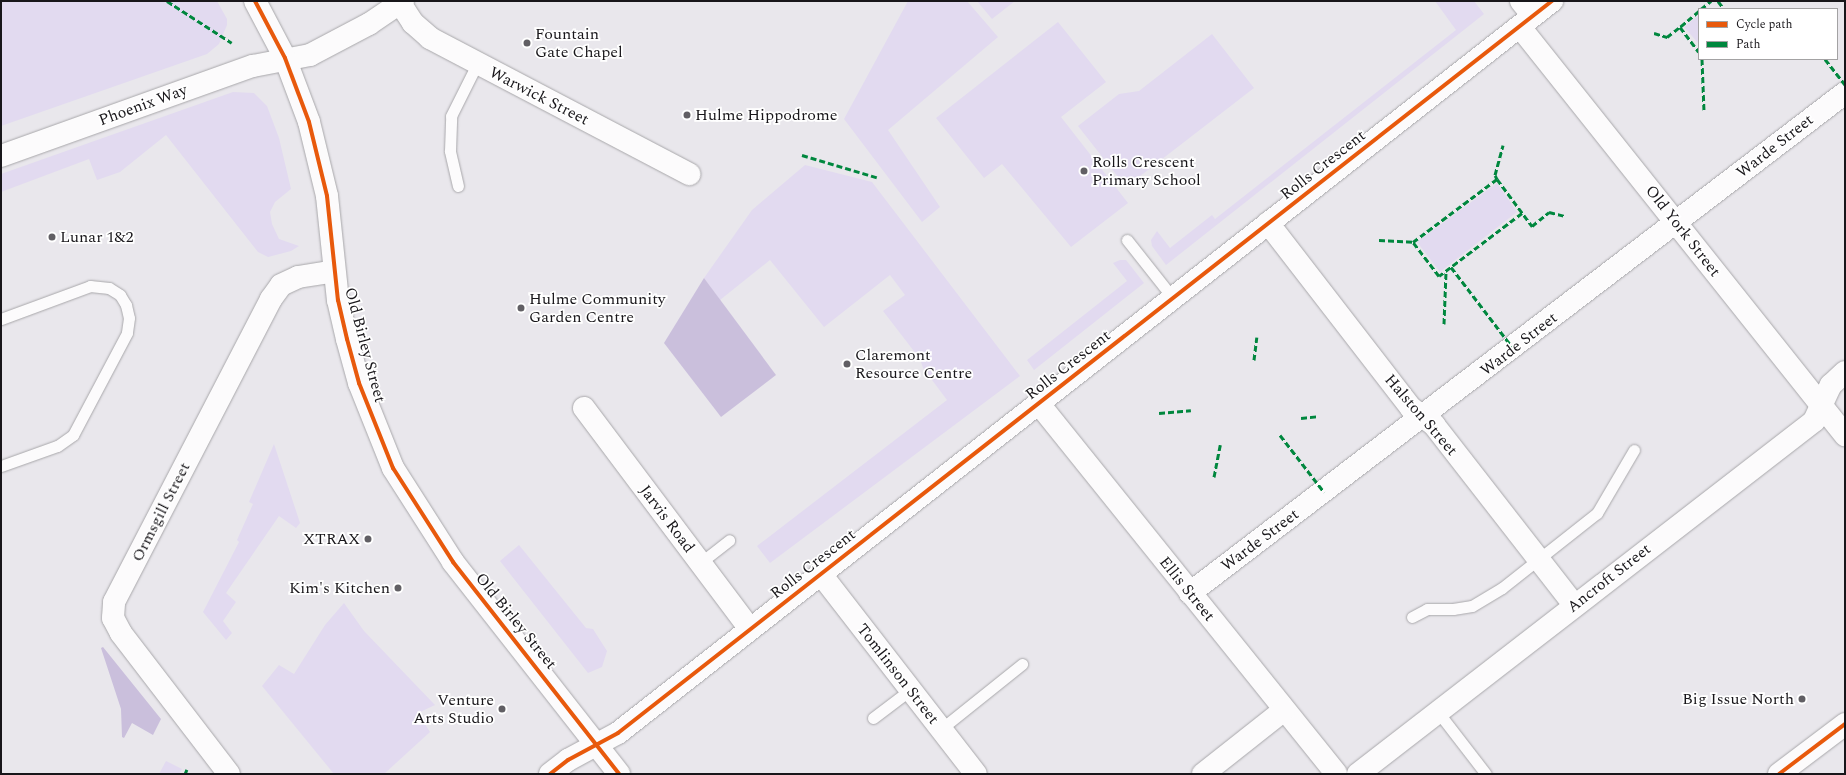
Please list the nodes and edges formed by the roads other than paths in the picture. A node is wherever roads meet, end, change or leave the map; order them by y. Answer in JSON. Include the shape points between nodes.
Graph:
{"nodes":[{"id":1,"x":255,"y":1,"type":"edge"},
{"id":2,"x":1552,"y":1,"type":"edge"},
{"id":3,"x":401,"y":2,"type":"edge"},
{"id":4,"x":1525,"y":15,"type":"edge"},
{"id":5,"x":286,"y":58,"type":"junction"},
{"id":6,"x":477,"y":64,"type":"junction"},
{"id":7,"x":1845,"y":92,"type":"edge"},
{"id":8,"x":1,"y":156,"type":"edge"},
{"id":9,"x":689,"y":174,"type":"dead end"},
{"id":10,"x":458,"y":186,"type":"dead end"},
{"id":11,"x":1677,"y":222,"type":"junction"},
{"id":12,"x":1268,"y":223,"type":"junction"},
{"id":13,"x":1127,"y":240,"type":"dead end"},
{"id":14,"x":334,"y":271,"type":"junction"},
{"id":15,"x":1173,"y":298,"type":"junction"},
{"id":16,"x":1,"y":319,"type":"edge"},
{"id":17,"x":1845,"y":372,"type":"edge"},
{"id":18,"x":1039,"y":404,"type":"junction"},
{"id":19,"x":1821,"y":406,"type":"junction"},
{"id":20,"x":584,"y":408,"type":"dead end"},
{"id":21,"x":1423,"y":417,"type":"junction"},
{"id":22,"x":1845,"y":435,"type":"edge"},
{"id":23,"x":1634,"y":450,"type":"dead end"},
{"id":24,"x":1,"y":466,"type":"edge"},
{"id":25,"x":729,"y":540,"type":"dead end"},
{"id":26,"x":1538,"y":560,"type":"junction"},
{"id":27,"x":700,"y":563,"type":"junction"},
{"id":28,"x":820,"y":574,"type":"junction"},
{"id":29,"x":1190,"y":593,"type":"junction"},
{"id":30,"x":1574,"y":605,"type":"junction"},
{"id":31,"x":1412,"y":617,"type":"dead end"},
{"id":32,"x":750,"y":629,"type":"junction"},
{"id":33,"x":1022,"y":664,"type":"dead end"},
{"id":34,"x":910,"y":690,"type":"junction"},
{"id":35,"x":1284,"y":710,"type":"junction"},
{"id":36,"x":1438,"y":712,"type":"junction"},
{"id":37,"x":873,"y":718,"type":"dead end"},
{"id":38,"x":1845,"y":724,"type":"edge"},
{"id":39,"x":941,"y":729,"type":"junction"},
{"id":40,"x":597,"y":744,"type":"junction"},
{"id":41,"x":229,"y":774,"type":"edge"},
{"id":42,"x":550,"y":774,"type":"edge"},
{"id":43,"x":619,"y":774,"type":"edge"},
{"id":44,"x":976,"y":774,"type":"edge"},
{"id":45,"x":1203,"y":774,"type":"edge"},
{"id":46,"x":1336,"y":774,"type":"edge"},
{"id":47,"x":1358,"y":774,"type":"edge"},
{"id":48,"x":1486,"y":774,"type":"edge"},
{"id":49,"x":1779,"y":774,"type":"edge"}],
"edges":[{"from":1,"to":5,"type":"street","name":"Old Birley Street"},
{"from":2,"to":4,"type":"street","name":"Rolls Crescent"},
{"from":3,"to":5,"type":"street","name":"Phoenix Way","via":[[369,24],[315,52]]},
{"from":3,"to":6,"type":"street","name":"Warwick Street","via":[[414,23],[430,38]]},
{"from":4,"to":11,"type":"street","name":"Old York Street"},
{"from":4,"to":12,"type":"street","name":"Rolls Crescent"},
{"from":5,"to":8,"type":"street","name":"Phoenix Way","via":[[253,66]]},
{"from":5,"to":14,"type":"street","name":"Old Birley Street","via":[[319,159],[332,231]]},
{"from":6,"to":9,"type":"street","name":"Warwick Street"},
{"from":6,"to":10,"type":"lane","via":[[451,116],[450,152]]},
{"from":7,"to":11,"type":"street","name":"Warde Street"},
{"from":11,"to":19,"type":"street","name":"Old York Street"},
{"from":11,"to":21,"type":"street","name":"Warde Street"},
{"from":12,"to":15,"type":"street","name":"Rolls Crescent"},
{"from":12,"to":21,"type":"street","name":"Halston Street","via":[[1411,408]]},
{"from":13,"to":15,"type":"lane"},
{"from":14,"to":40,"type":"street","name":"Old Birley Street","via":[[338,300],[359,383],[393,468],[453,562]]},
{"from":14,"to":41,"type":"street","name":"Ormsgill Street","via":[[298,277],[281,285],[271,299],[114,602],[113,618],[121,633]]},
{"from":15,"to":18,"type":"street","name":"Rolls Crescent"},
{"from":16,"to":24,"type":"lane","via":[[90,286],[109,288],[120,295],[126,305],[128,318],[127,333],[73,434],[57,446]]},
{"from":17,"to":19,"type":"street","name":"Ancroft Street","via":[[1831,385]]},
{"from":18,"to":28,"type":"street","name":"Rolls Crescent"},
{"from":18,"to":29,"type":"street","name":"Ellis Street"},
{"from":19,"to":22,"type":"street","name":"Old York Street"},
{"from":19,"to":30,"type":"street","name":"Ancroft Street","via":[[1814,421]]},
{"from":20,"to":27,"type":"street","name":"Jarvis Road"},
{"from":21,"to":26,"type":"street","name":"Halston Street","via":[[1434,425]]},
{"from":21,"to":29,"type":"street","name":"Warde Street"},
{"from":23,"to":26,"type":"lane","via":[[1597,513]]},
{"from":25,"to":27,"type":"lane"},
{"from":26,"to":30,"type":"street","name":"Halston Street"},
{"from":26,"to":31,"type":"lane","via":[[1480,603],[1453,609],[1427,609]]},
{"from":27,"to":32,"type":"street","name":"Jarvis Road"},
{"from":28,"to":32,"type":"street","name":"Rolls Crescent"},
{"from":28,"to":34,"type":"street","name":"Tomlinson Street"},
{"from":29,"to":35,"type":"street","name":"Ellis Street"},
{"from":30,"to":36,"type":"street","name":"Ancroft Street"},
{"from":32,"to":40,"type":"street","name":"Rolls Crescent","via":[[618,733]]},
{"from":33,"to":39,"type":"lane"},
{"from":34,"to":37,"type":"lane"},
{"from":34,"to":39,"type":"street","name":"Tomlinson Street"},
{"from":35,"to":45,"type":"street"},
{"from":35,"to":46,"type":"street","name":"Ellis Street"},
{"from":36,"to":47,"type":"street","name":"Ancroft Street"},
{"from":36,"to":48,"type":"lane"},
{"from":38,"to":49,"type":"street"},
{"from":39,"to":44,"type":"street","name":"Tomlinson Street"},
{"from":40,"to":42,"type":"street","name":"Rolls Crescent"},
{"from":40,"to":43,"type":"street","name":"Old Birley Street"}]}
